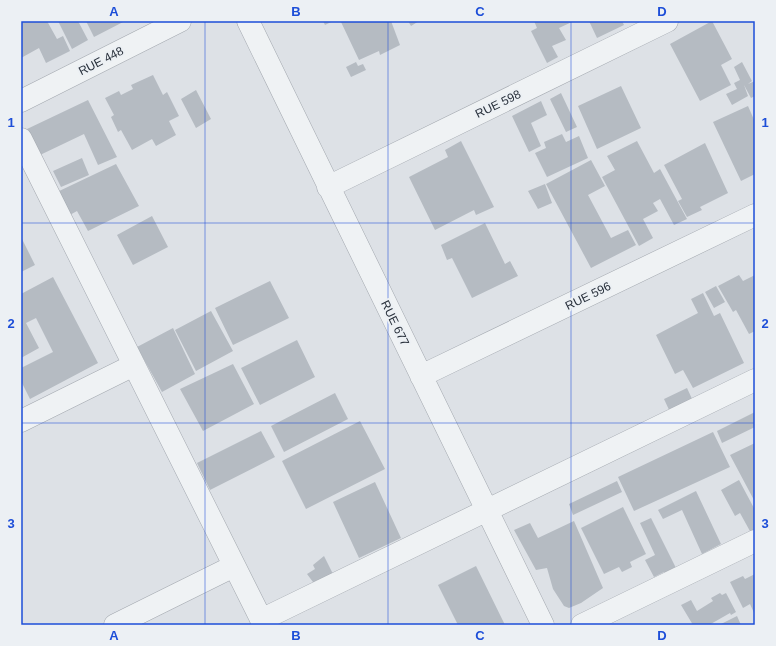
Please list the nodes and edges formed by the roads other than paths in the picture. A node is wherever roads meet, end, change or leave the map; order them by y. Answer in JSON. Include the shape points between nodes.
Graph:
{"nodes":[{"id":1,"x":180,"y":21,"type":"edge"},
{"id":2,"x":248,"y":21,"type":"edge"},
{"id":3,"x":668,"y":21,"type":"edge"},
{"id":4,"x":21,"y":101,"type":"edge"},
{"id":5,"x":21,"y":139,"type":"edge"},
{"id":6,"x":328,"y":187,"type":"junction"},
{"id":7,"x":755,"y":215,"type":"edge"},
{"id":8,"x":134,"y":365,"type":"junction"},
{"id":9,"x":421,"y":376,"type":"junction"},
{"id":10,"x":755,"y":380,"type":"edge"},
{"id":11,"x":21,"y":421,"type":"edge"},
{"id":12,"x":486,"y":510,"type":"junction"},
{"id":13,"x":755,"y":541,"type":"edge"},
{"id":14,"x":234,"y":566,"type":"junction"},
{"id":15,"x":263,"y":622,"type":"edge"},
{"id":16,"x":115,"y":625,"type":"edge"},
{"id":17,"x":543,"y":625,"type":"edge"},
{"id":18,"x":582,"y":625,"type":"edge"}],
"edges":[{"from":1,"to":4,"type":"street","name":"RUE 448"},
{"from":2,"to":6,"type":"street","name":"RUE 677"},
{"from":3,"to":6,"type":"street","name":"RUE 598"},
{"from":5,"to":8,"type":"street"},
{"from":6,"to":9,"type":"street","name":"RUE 677"},
{"from":7,"to":9,"type":"street","name":"RUE 596"},
{"from":8,"to":11,"type":"street"},
{"from":8,"to":14,"type":"street"},
{"from":9,"to":12,"type":"street","name":"RUE 677"},
{"from":10,"to":12,"type":"street"},
{"from":12,"to":15,"type":"street"},
{"from":12,"to":17,"type":"street","name":"RUE 677"},
{"from":13,"to":18,"type":"street"},
{"from":14,"to":15,"type":"street"},
{"from":14,"to":16,"type":"street"}]}
